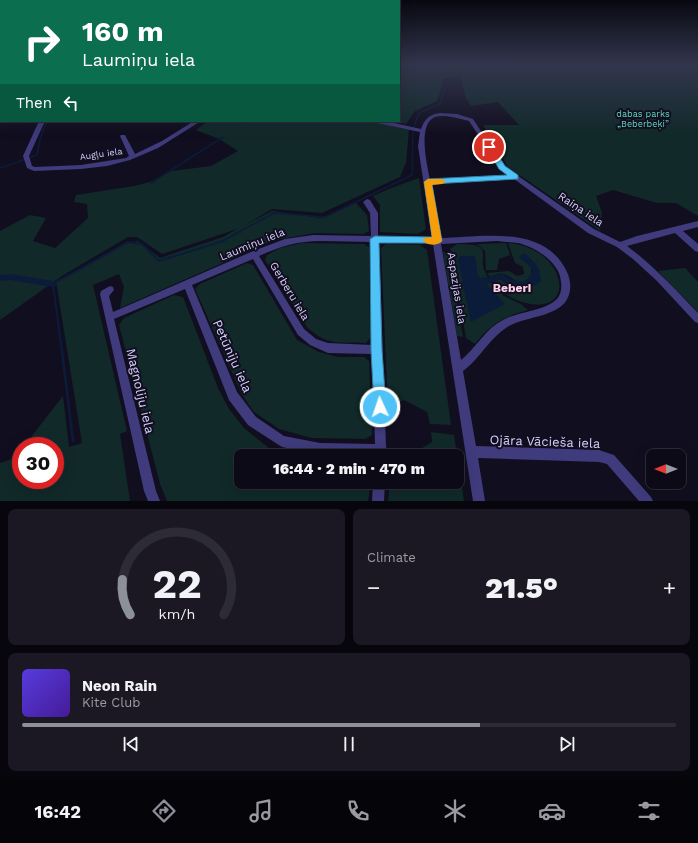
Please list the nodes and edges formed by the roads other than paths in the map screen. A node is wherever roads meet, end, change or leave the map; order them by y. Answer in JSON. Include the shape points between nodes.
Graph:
{"nodes":[{"id":1,"x":42,"y":122,"type":"edge"},
{"id":2,"x":196,"y":122,"type":"edge"},
{"id":3,"x":382,"y":122,"type":"edge"},
{"id":4,"x":424,"y":131,"type":"junction"},
{"id":5,"x":123,"y":136,"type":"dead end"},
{"id":6,"x":133,"y":157,"type":"junction"},
{"id":7,"x":515,"y":177,"type":"junction"},
{"id":8,"x":428,"y":182,"type":"junction"},
{"id":9,"x":367,"y":202,"type":"dead end"},
{"id":10,"x":698,"y":224,"type":"edge"},
{"id":11,"x":677,"y":230,"type":"junction"},
{"id":12,"x":375,"y":239,"type":"junction"},
{"id":13,"x":437,"y":241,"type":"junction"},
{"id":14,"x":620,"y":245,"type":"junction"},
{"id":15,"x":698,"y":249,"type":"edge"},
{"id":16,"x":254,"y":254,"type":"junction"},
{"id":17,"x":187,"y":284,"type":"junction"},
{"id":18,"x":110,"y":290,"type":"dead end"},
{"id":19,"x":110,"y":317,"type":"junction"},
{"id":20,"x":698,"y":319,"type":"edge"},
{"id":21,"x":377,"y":350,"type":"junction"},
{"id":22,"x":458,"y":368,"type":"junction"},
{"id":23,"x":320,"y":449,"type":"edge"},
{"id":24,"x":382,"y":449,"type":"edge"},
{"id":25,"x":471,"y":452,"type":"junction"},
{"id":26,"x":379,"y":489,"type":"edge"},
{"id":27,"x":641,"y":499,"type":"edge"},
{"id":28,"x":154,"y":501,"type":"edge"},
{"id":29,"x":378,"y":501,"type":"edge"},
{"id":30,"x":479,"y":501,"type":"edge"}],
"edges":[{"from":1,"to":6,"type":"street","name":"Augļu iela","via":[[26,156],[29,167],[40,169],[112,163]]},
{"from":2,"to":6,"type":"street","name":"Augļu iela","via":[[156,147]]},
{"from":3,"to":4,"type":"street"},
{"from":4,"to":7,"type":"street","name":"Raiņa iela","via":[[428,120],[433,116],[457,116],[471,120],[502,167]]},
{"from":4,"to":8,"type":"street","via":[[421,146]]},
{"from":5,"to":6,"type":"street"},
{"from":7,"to":8,"type":"street"},
{"from":7,"to":14,"type":"street","name":"Raiņa iela","via":[[591,231]]},
{"from":8,"to":13,"type":"street"},
{"from":9,"to":12,"type":"street","via":[[374,213]]},
{"from":10,"to":11,"type":"street"},
{"from":11,"to":14,"type":"street"},
{"from":11,"to":15,"type":"street"},
{"from":12,"to":13,"type":"street","name":"Laumiņu iela"},
{"from":12,"to":16,"type":"street","name":"Laumiņu iela","via":[[291,239]]},
{"from":12,"to":21,"type":"street"},
{"from":13,"to":22,"type":"street","name":"Aspazijas iela"},
{"from":13,"to":22,"type":"street","name":"Aspazijas iela","via":[[506,239],[526,243],[553,258],[565,280],[563,298],[556,305],[497,328],[470,360]]},
{"from":14,"to":20,"type":"street","name":"Raiņa iela","via":[[660,279]]},
{"from":16,"to":17,"type":"street","name":"Laumiņu iela"},
{"from":16,"to":21,"type":"street","name":"Gerberu iela","via":[[301,332],[313,342],[328,348]]},
{"from":17,"to":19,"type":"street","name":"Laumiņu iela"},
{"from":17,"to":23,"type":"street","name":"Petūniju iela","via":[[233,396],[252,421],[282,441]]},
{"from":18,"to":19,"type":"street","name":"Magnoliju iela","via":[[104,294]]},
{"from":19,"to":28,"type":"street","name":"Magnoliju iela"},
{"from":21,"to":24,"type":"street"},
{"from":22,"to":25,"type":"street","name":"Aspazijas iela"},
{"from":25,"to":27,"type":"street","name":"Ojāra Vācieša iela","via":[[599,456],[610,459]]},
{"from":25,"to":30,"type":"street","name":"Aspazijas iela"},
{"from":26,"to":29,"type":"street"}]}
